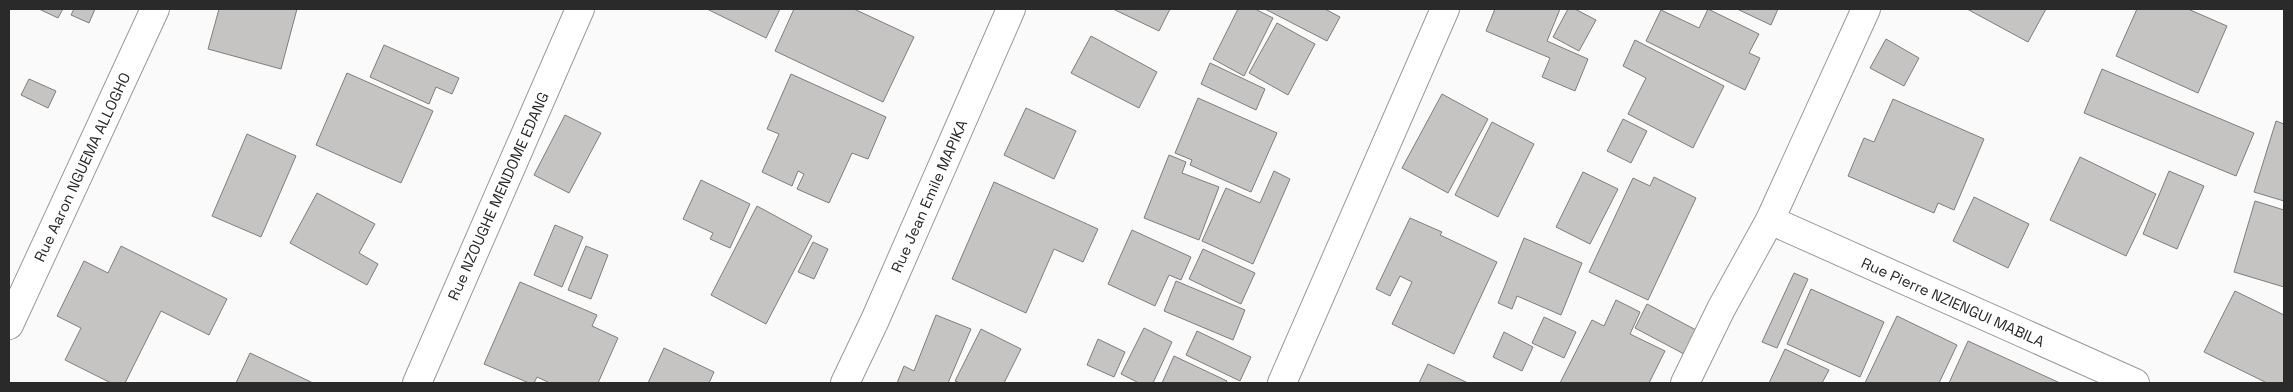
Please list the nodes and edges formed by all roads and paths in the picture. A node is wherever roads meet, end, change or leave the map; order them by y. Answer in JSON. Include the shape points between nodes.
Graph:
{"nodes":[{"id":1,"x":155,"y":9,"type":"edge"},
{"id":2,"x":580,"y":9,"type":"edge"},
{"id":3,"x":1011,"y":9,"type":"edge"},
{"id":4,"x":1445,"y":9,"type":"edge"},
{"id":5,"x":1866,"y":9,"type":"edge"},
{"id":6,"x":1770,"y":220,"type":"junction"},
{"id":7,"x":9,"y":325,"type":"edge"},
{"id":8,"x":417,"y":383,"type":"edge"},
{"id":9,"x":846,"y":383,"type":"edge"},
{"id":10,"x":1282,"y":383,"type":"edge"},
{"id":11,"x":1684,"y":383,"type":"edge"},
{"id":12,"x":2135,"y":383,"type":"edge"}],
"edges":[{"from":1,"to":7,"type":"street","name":"Rue Aaron NGUEMA ALLOGHO"},
{"from":2,"to":8,"type":"street","name":"Rue NZOUGHE MENDOME EDANG"},
{"from":3,"to":9,"type":"street","name":"Rue Jean Emile MAPIKA"},
{"from":4,"to":10,"type":"street"},
{"from":5,"to":6,"type":"street"},
{"from":6,"to":11,"type":"street","via":[[1720,309]]},
{"from":6,"to":12,"type":"street","name":"Rue Pierre NZIENGUI MABILA"}]}
